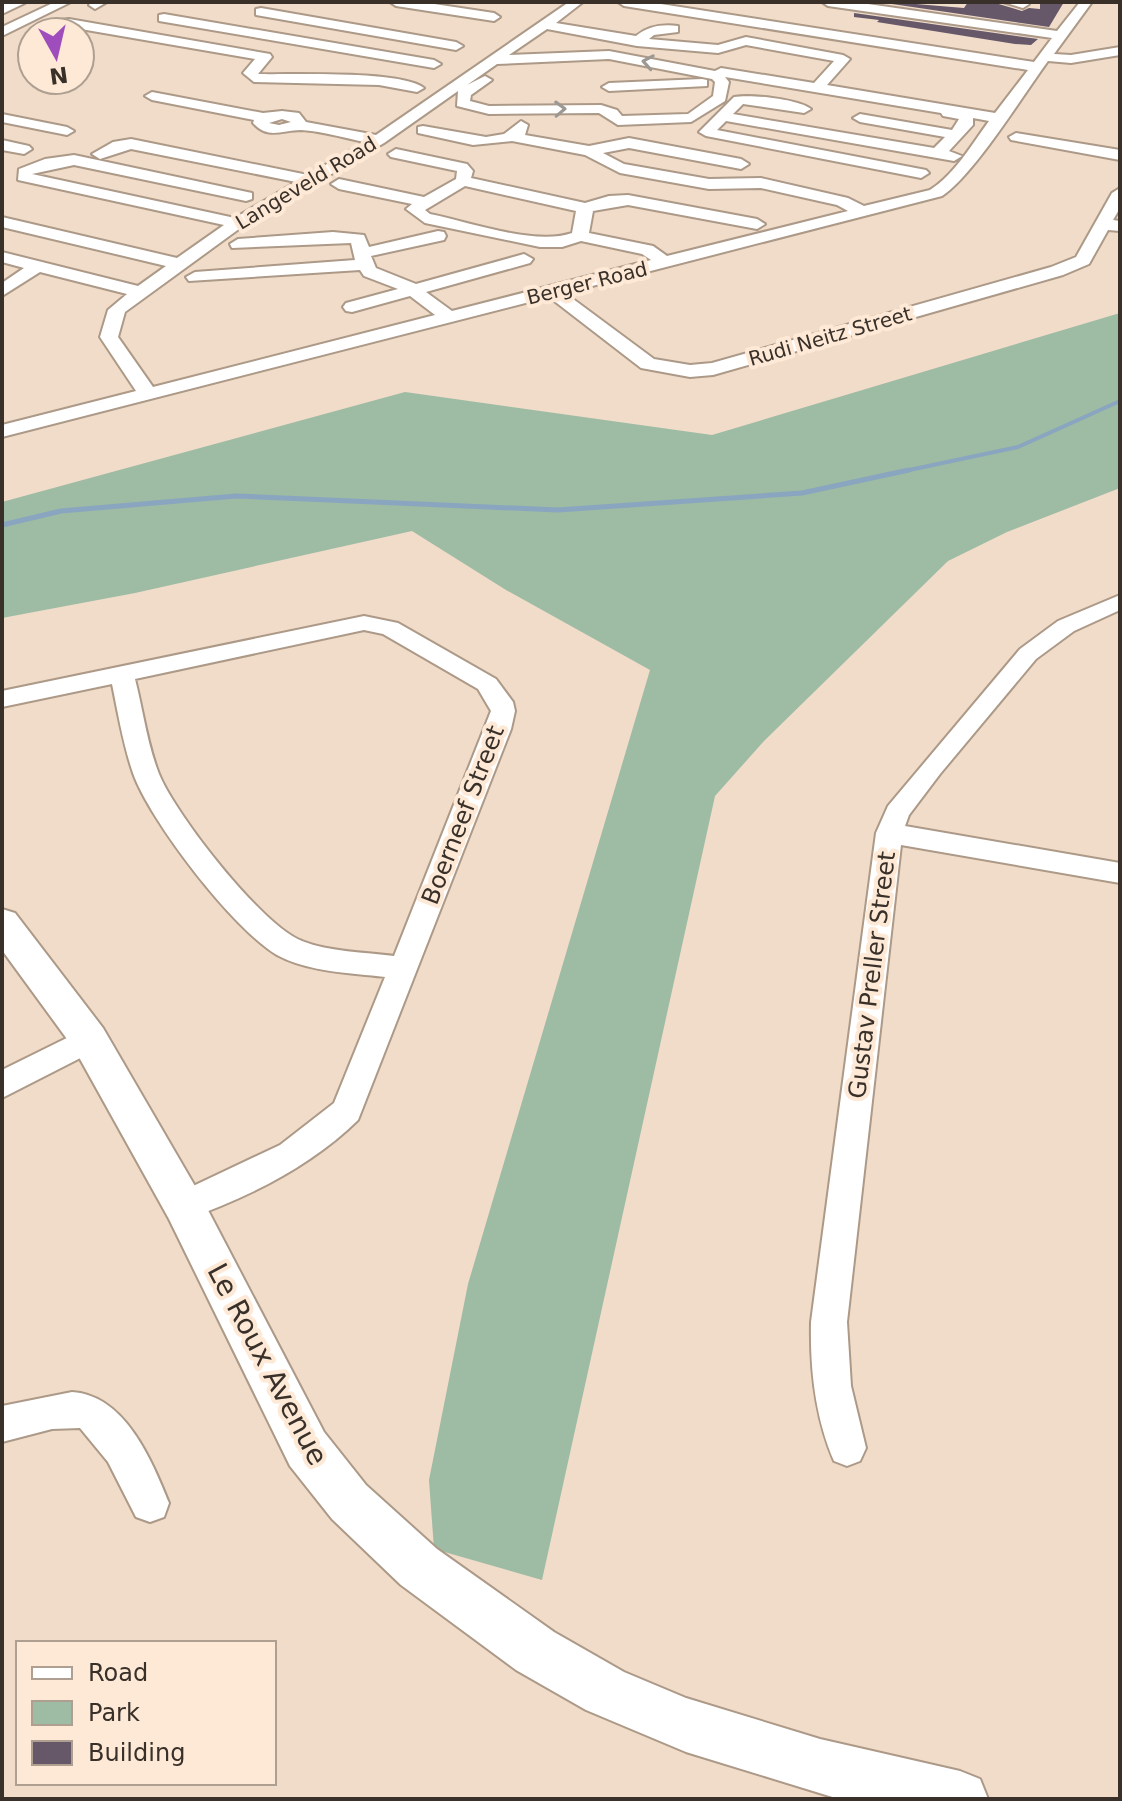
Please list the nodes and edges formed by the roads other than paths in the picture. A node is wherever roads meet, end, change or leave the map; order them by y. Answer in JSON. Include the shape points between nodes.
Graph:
{"nodes":[{"id":1,"x":18,"y":2,"type":"edge"},
{"id":2,"x":30,"y":2,"type":"edge"},
{"id":3,"x":65,"y":2,"type":"edge"},
{"id":4,"x":396,"y":2,"type":"edge"},
{"id":5,"x":577,"y":2,"type":"edge"},
{"id":6,"x":624,"y":2,"type":"edge"},
{"id":7,"x":828,"y":2,"type":"edge"},
{"id":8,"x":1086,"y":2,"type":"edge"},
{"id":9,"x":280,"y":3,"type":"edge"},
{"id":10,"x":886,"y":6,"type":"edge"},
{"id":11,"x":2,"y":10,"type":"edge"},
{"id":12,"x":444,"y":10,"type":"junction"},
{"id":13,"x":261,"y":12,"type":"junction"},
{"id":14,"x":35,"y":16,"type":"edge"},
{"id":15,"x":494,"y":17,"type":"dead end"},
{"id":16,"x":164,"y":18,"type":"dead end"},
{"id":17,"x":315,"y":20,"type":"junction"},
{"id":18,"x":189,"y":21,"type":"junction"},
{"id":19,"x":545,"y":25,"type":"junction"},
{"id":20,"x":673,"y":29,"type":"dead end"},
{"id":21,"x":96,"y":32,"type":"edge"},
{"id":22,"x":402,"y":36,"type":"junction"},
{"id":23,"x":1062,"y":36,"type":"junction"},
{"id":24,"x":638,"y":40,"type":"junction"},
{"id":25,"x":456,"y":46,"type":"dead end"},
{"id":26,"x":1120,"y":51,"type":"edge"},
{"id":27,"x":492,"y":62,"type":"junction"},
{"id":28,"x":1040,"y":62,"type":"junction"},
{"id":29,"x":434,"y":64,"type":"dead end"},
{"id":30,"x":722,"y":77,"type":"junction"},
{"id":31,"x":367,"y":81,"type":"junction"},
{"id":32,"x":761,"y":82,"type":"dead end"},
{"id":33,"x":609,"y":87,"type":"dead end"},
{"id":34,"x":818,"y":87,"type":"junction"},
{"id":35,"x":417,"y":88,"type":"dead end"},
{"id":36,"x":152,"y":96,"type":"dead end"},
{"id":37,"x":359,"y":96,"type":"dead end"},
{"id":38,"x":804,"y":109,"type":"dead end"},
{"id":39,"x":446,"y":110,"type":"dead end"},
{"id":40,"x":722,"y":116,"type":"junction"},
{"id":41,"x":2,"y":118,"type":"edge"},
{"id":42,"x":860,"y":118,"type":"dead end"},
{"id":43,"x":999,"y":118,"type":"junction"},
{"id":44,"x":423,"y":130,"type":"dead end"},
{"id":45,"x":67,"y":131,"type":"dead end"},
{"id":46,"x":830,"y":133,"type":"junction"},
{"id":47,"x":956,"y":135,"type":"junction"},
{"id":48,"x":513,"y":137,"type":"junction"},
{"id":49,"x":1016,"y":137,"type":"dead end"},
{"id":50,"x":379,"y":140,"type":"junction"},
{"id":51,"x":2,"y":145,"type":"edge"},
{"id":52,"x":24,"y":149,"type":"dead end"},
{"id":53,"x":589,"y":151,"type":"junction"},
{"id":54,"x":938,"y":153,"type":"junction"},
{"id":55,"x":100,"y":154,"type":"dead end"},
{"id":56,"x":396,"y":154,"type":"dead end"},
{"id":57,"x":816,"y":154,"type":"junction"},
{"id":58,"x":1120,"y":155,"type":"edge"},
{"id":59,"x":317,"y":157,"type":"dead end"},
{"id":60,"x":968,"y":159,"type":"junction"},
{"id":61,"x":741,"y":164,"type":"dead end"},
{"id":62,"x":921,"y":173,"type":"dead end"},
{"id":63,"x":288,"y":175,"type":"junction"},
{"id":64,"x":311,"y":180,"type":"junction"},
{"id":65,"x":463,"y":181,"type":"junction"},
{"id":66,"x":339,"y":184,"type":"dead end"},
{"id":67,"x":1120,"y":193,"type":"edge"},
{"id":68,"x":246,"y":196,"type":"dead end"},
{"id":69,"x":423,"y":201,"type":"junction"},
{"id":70,"x":585,"y":208,"type":"junction"},
{"id":71,"x":863,"y":212,"type":"junction"},
{"id":72,"x":2,"y":222,"type":"edge"},
{"id":73,"x":237,"y":223,"type":"junction"},
{"id":74,"x":757,"y":224,"type":"dead end"},
{"id":75,"x":1112,"y":225,"type":"edge"},
{"id":76,"x":438,"y":236,"type":"dead end"},
{"id":77,"x":580,"y":236,"type":"junction"},
{"id":78,"x":238,"y":244,"type":"dead end"},
{"id":79,"x":2,"y":257,"type":"edge"},
{"id":80,"x":364,"y":259,"type":"junction"},
{"id":81,"x":524,"y":259,"type":"dead end"},
{"id":82,"x":666,"y":263,"type":"junction"},
{"id":83,"x":180,"y":264,"type":"junction"},
{"id":84,"x":37,"y":266,"type":"junction"},
{"id":85,"x":195,"y":277,"type":"dead end"},
{"id":86,"x":413,"y":290,"type":"junction"},
{"id":87,"x":2,"y":291,"type":"edge"},
{"id":88,"x":140,"y":292,"type":"junction"},
{"id":89,"x":553,"y":292,"type":"junction"},
{"id":90,"x":352,"y":307,"type":"dead end"},
{"id":91,"x":450,"y":318,"type":"junction"},
{"id":92,"x":148,"y":394,"type":"junction"},
{"id":93,"x":2,"y":431,"type":"edge"},
{"id":94,"x":1120,"y":602,"type":"edge"},
{"id":95,"x":122,"y":675,"type":"junction"},
{"id":96,"x":2,"y":699,"type":"edge"},
{"id":97,"x":889,"y":833,"type":"junction"},
{"id":98,"x":1120,"y":873,"type":"edge"},
{"id":99,"x":2,"y":923,"type":"edge"},
{"id":100,"x":403,"y":969,"type":"junction"},
{"id":101,"x":89,"y":1039,"type":"junction"},
{"id":102,"x":2,"y":1085,"type":"edge"},
{"id":103,"x":184,"y":1206,"type":"junction"},
{"id":104,"x":2,"y":1424,"type":"edge"},
{"id":105,"x":847,"y":1448,"type":"dead end"},
{"id":106,"x":150,"y":1503,"type":"dead end"},
{"id":107,"x":960,"y":1799,"type":"edge"}],
"edges":[{"from":1,"to":2,"type":"street"},
{"from":1,"to":11,"type":"street"},
{"from":3,"to":14,"type":"street"},
{"from":4,"to":12,"type":"street"},
{"from":5,"to":19,"type":"street","name":"Langeveld Road"},
{"from":6,"to":28,"type":"street"},
{"from":7,"to":10,"type":"street"},
{"from":8,"to":23,"type":"street","name":"Berger Road"},
{"from":9,"to":13,"type":"street"},
{"from":9,"to":17,"type":"street","via":[[330,12]]},
{"from":10,"to":23,"type":"street"},
{"from":12,"to":15,"type":"street"},
{"from":12,"to":22,"type":"street"},
{"from":13,"to":17,"type":"street"},
{"from":13,"to":18,"type":"street"},
{"from":16,"to":18,"type":"street"},
{"from":17,"to":22,"type":"street"},
{"from":18,"to":29,"type":"street"},
{"from":19,"to":24,"type":"street"},
{"from":19,"to":27,"type":"street","name":"Langeveld Road"},
{"from":20,"to":24,"type":"street","via":[[650,31]]},
{"from":21,"to":31,"type":"street","via":[[272,60],[251,70],[250,76]]},
{"from":22,"to":25,"type":"street"},
{"from":23,"to":28,"type":"street","name":"Berger Road"},
{"from":24,"to":34,"type":"street","via":[[646,45],[718,49],[746,41],[843,59]]},
{"from":26,"to":28,"type":"street"},
{"from":30,"to":27,"type":"street","one_way":true,"via":[[609,55]]},
{"from":27,"to":30,"type":"street","one_way":true,"via":[[501,71],[464,93],[461,101],[467,106],[601,109],[623,122],[691,118],[720,98]]},
{"from":27,"to":50,"type":"street","name":"Langeveld Road"},
{"from":28,"to":43,"type":"street","name":"Berger Road"},
{"from":30,"to":33,"type":"street"},
{"from":30,"to":34,"type":"street"},
{"from":31,"to":35,"type":"street"},
{"from":31,"to":37,"type":"street"},
{"from":32,"to":47,"type":"street","via":[[965,116],[968,122]]},
{"from":34,"to":43,"type":"street"},
{"from":36,"to":50,"type":"street","via":[[264,118],[260,123],[268,129],[296,125]]},
{"from":38,"to":40,"type":"street","via":[[743,99]]},
{"from":39,"to":48,"type":"street","via":[[522,125]]},
{"from":40,"to":46,"type":"street"},
{"from":40,"to":57,"type":"street","via":[[706,132]]},
{"from":41,"to":45,"type":"street"},
{"from":42,"to":47,"type":"street"},
{"from":43,"to":60,"type":"street","name":"Berger Road"},
{"from":44,"to":48,"type":"street","via":[[490,143]]},
{"from":46,"to":54,"type":"street"},
{"from":46,"to":57,"type":"street"},
{"from":47,"to":54,"type":"street"},
{"from":48,"to":53,"type":"street"},
{"from":49,"to":58,"type":"street"},
{"from":50,"to":64,"type":"street","name":"Langeveld Road"},
{"from":51,"to":52,"type":"street"},
{"from":53,"to":61,"type":"street","via":[[629,143]]},
{"from":53,"to":71,"type":"street","via":[[615,167],[709,184],[756,182],[842,201]]},
{"from":54,"to":60,"type":"street"},
{"from":55,"to":63,"type":"street","via":[[126,144]]},
{"from":56,"to":65,"type":"street","via":[[462,167]]},
{"from":57,"to":62,"type":"street"},
{"from":59,"to":63,"type":"street"},
{"from":60,"to":71,"type":"street","name":"Berger Road","via":[[936,193]]},
{"from":63,"to":64,"type":"street"},
{"from":64,"to":73,"type":"street","name":"Langeveld Road"},
{"from":65,"to":69,"type":"street"},
{"from":65,"to":70,"type":"street"},
{"from":66,"to":69,"type":"street"},
{"from":67,"to":75,"type":"street","name":"Rudi Neitz Street"},
{"from":68,"to":73,"type":"street","via":[[74,160],[45,164],[23,175]]},
{"from":69,"to":77,"type":"street","via":[[414,209],[425,218],[540,242]]},
{"from":70,"to":74,"type":"street","via":[[628,200]]},
{"from":70,"to":77,"type":"street"},
{"from":71,"to":82,"type":"street","name":"Berger Road"},
{"from":72,"to":83,"type":"street"},
{"from":73,"to":83,"type":"street","name":"Langeveld Road"},
{"from":75,"to":89,"type":"street","name":"Rudi Neitz Street","via":[[1083,260],[1057,271],[713,369],[648,364]]},
{"from":76,"to":80,"type":"street"},
{"from":77,"to":82,"type":"street","via":[[647,250]]},
{"from":78,"to":80,"type":"street","via":[[333,229],[358,239]]},
{"from":79,"to":84,"type":"street"},
{"from":80,"to":85,"type":"street"},
{"from":80,"to":86,"type":"street","via":[[378,277]]},
{"from":81,"to":86,"type":"street"},
{"from":82,"to":89,"type":"street","name":"Berger Road"},
{"from":83,"to":88,"type":"street","name":"Langeveld Road"},
{"from":84,"to":87,"type":"street"},
{"from":84,"to":88,"type":"street"},
{"from":86,"to":90,"type":"street"},
{"from":86,"to":91,"type":"street"},
{"from":88,"to":92,"type":"street","name":"Langeveld Road","via":[[117,310],[109,337]]},
{"from":89,"to":91,"type":"street","name":"Berger Road"},
{"from":91,"to":92,"type":"street","name":"Berger Road"},
{"from":92,"to":93,"type":"street","name":"Berger Road"},
{"from":94,"to":97,"type":"street","name":"Gustav Preller Street","via":[[1066,626],[1028,654],[922,779],[897,812]]},
{"from":95,"to":96,"type":"street","name":"Boerneef Street"},
{"from":95,"to":100,"type":"street","via":[[152,785],[168,815],[254,921],[293,950]]},
{"from":95,"to":100,"type":"street","name":"Boerneef Street","via":[[364,623],[390,628],[487,684],[501,702],[498,729]]},
{"from":97,"to":98,"type":"street"},
{"from":97,"to":105,"type":"street","name":"Gustav Preller Street","via":[[829,1322],[830,1390]]},
{"from":99,"to":101,"type":"main road","name":"Le Roux Avenue"},
{"from":100,"to":103,"type":"street","name":"Boerneef Street","via":[[352,1101],[333,1127],[266,1169]]},
{"from":101,"to":102,"type":"street"},
{"from":101,"to":103,"type":"main road","name":"Le Roux Avenue"},
{"from":103,"to":107,"type":"main road","name":"Le Roux Avenue","via":[[307,1449],[349,1502],[450,1591],[535,1651],[605,1691],[686,1725],[820,1767]]},
{"from":104,"to":106,"type":"street","via":[[84,1410],[105,1424]]}]}
